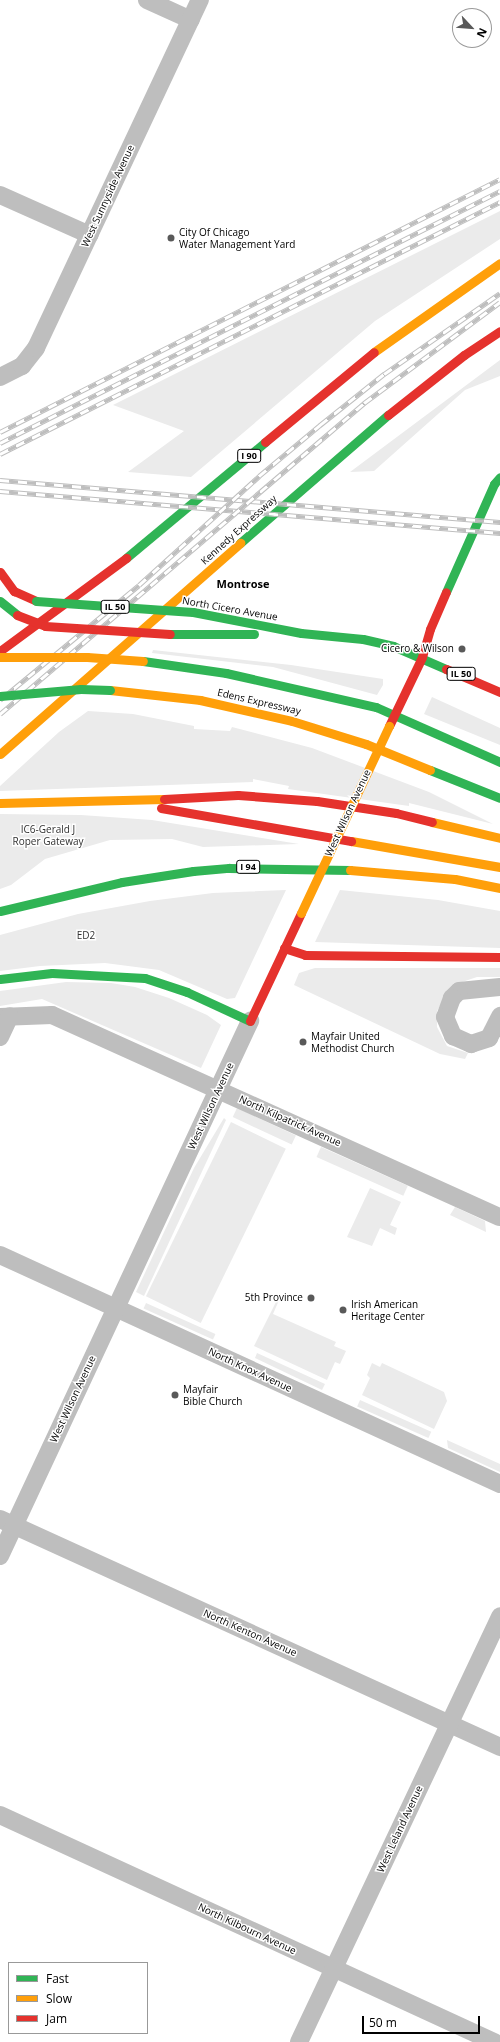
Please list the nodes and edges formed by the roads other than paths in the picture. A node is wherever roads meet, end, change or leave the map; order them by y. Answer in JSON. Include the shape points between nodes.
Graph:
{"nodes":[{"id":1,"x":147,"y":0,"type":"edge"},
{"id":2,"x":200,"y":0,"type":"edge"},
{"id":3,"x":191,"y":20,"type":"junction"},
{"id":4,"x":0,"y":195,"type":"edge"},
{"id":5,"x":90,"y":235,"type":"junction"},
{"id":6,"x":500,"y":263,"type":"edge"},
{"id":7,"x":500,"y":331,"type":"edge"},
{"id":8,"x":0,"y":377,"type":"edge"},
{"id":9,"x":500,"y":477,"type":"edge"},
{"id":10,"x":0,"y":572,"type":"edge"},
{"id":11,"x":0,"y":601,"type":"edge"},
{"id":12,"x":301,"y":633,"type":"junction"},
{"id":13,"x":437,"y":640,"type":"dead end"},
{"id":14,"x":0,"y":651,"type":"edge"},
{"id":15,"x":0,"y":657,"type":"edge"},
{"id":16,"x":422,"y":657,"type":"junction"},
{"id":17,"x":500,"y":692,"type":"edge"},
{"id":18,"x":0,"y":696,"type":"edge"},
{"id":19,"x":394,"y":715,"type":"junction"},
{"id":20,"x":0,"y":754,"type":"edge"},
{"id":21,"x":500,"y":762,"type":"edge"},
{"id":22,"x":500,"y":798,"type":"edge"},
{"id":23,"x":122,"y":802,"type":"junction"},
{"id":24,"x":0,"y":803,"type":"edge"},
{"id":25,"x":500,"y":838,"type":"edge"},
{"id":26,"x":500,"y":867,"type":"edge"},
{"id":27,"x":500,"y":888,"type":"edge"},
{"id":28,"x":0,"y":911,"type":"edge"},
{"id":29,"x":284,"y":948,"type":"junction"},
{"id":30,"x":500,"y":957,"type":"edge"},
{"id":31,"x":0,"y":979,"type":"edge"},
{"id":32,"x":500,"y":987,"type":"edge"},
{"id":33,"x":500,"y":1016,"type":"edge"},
{"id":34,"x":5,"y":1017,"type":"edge"},
{"id":35,"x":250,"y":1021,"type":"junction"},
{"id":36,"x":0,"y":1037,"type":"edge"},
{"id":37,"x":220,"y":1089,"type":"junction"},
{"id":38,"x":500,"y":1217,"type":"edge"},
{"id":39,"x":0,"y":1255,"type":"edge"},
{"id":40,"x":115,"y":1308,"type":"junction"},
{"id":41,"x":500,"y":1484,"type":"edge"},
{"id":42,"x":7,"y":1522,"type":"edge"},
{"id":43,"x":0,"y":1556,"type":"edge"},
{"id":44,"x":500,"y":1616,"type":"edge"},
{"id":45,"x":450,"y":1724,"type":"junction"},
{"id":46,"x":500,"y":1747,"type":"edge"},
{"id":47,"x":0,"y":1816,"type":"edge"},
{"id":48,"x":334,"y":1969,"type":"junction"},
{"id":49,"x":299,"y":2042,"type":"edge"},
{"id":50,"x":494,"y":2042,"type":"edge"}],
"edges":[{"from":1,"to":3,"type":"street"},
{"from":2,"to":3,"type":"street","name":"West Sunnyside Avenue"},
{"from":3,"to":5,"type":"street","name":"West Sunnyside Avenue"},
{"from":4,"to":5,"type":"street"},
{"from":5,"to":8,"type":"street","name":"West Sunnyside Avenue","via":[[36,348],[22,366]]},
{"from":6,"to":14,"type":"main road","number":"I 90","via":[[401,332],[333,384],[104,577]]},
{"from":7,"to":20,"type":"main road","name":"Kennedy Expressway","via":[[464,355],[360,437]]},
{"from":9,"to":16,"type":"main road","name":"West Wilson Avenue","via":[[494,484],[430,629]]},
{"from":10,"to":12,"type":"main road","name":"North Cicero Avenue","number":"IL 50","bridge":true,"via":[[14,591],[36,601],[193,612]]},
{"from":11,"to":12,"type":"main road","name":"North Cicero Avenue","number":"IL 50","bridge":true,"via":[[17,615],[45,626],[170,634]]},
{"from":12,"to":16,"type":"main road","name":"North Cicero Avenue","number":"IL 50","via":[[363,640]]},
{"from":13,"to":16,"type":"main road","name":"West Wilson Avenue"},
{"from":15,"to":19,"type":"main road","bridge":true,"via":[[87,657],[143,661],[226,673],[376,707]]},
{"from":16,"to":17,"type":"main road","name":"North Cicero Avenue","number":"IL 50"},
{"from":16,"to":19,"type":"main road","name":"West Wilson Avenue"},
{"from":18,"to":22,"type":"main road","name":"Edens Expressway","bridge":true,"via":[[81,689],[207,701],[292,721],[373,747]]},
{"from":19,"to":21,"type":"main road"},
{"from":19,"to":29,"type":"main road","name":"West Wilson Avenue","bridge":true},
{"from":23,"to":24,"type":"main road"},
{"from":23,"to":25,"type":"main road","via":[[238,795],[317,801],[413,816]]},
{"from":23,"to":26,"type":"main road"},
{"from":27,"to":28,"type":"main road","number":"I 94","via":[[454,879],[365,870],[229,868],[122,882]]},
{"from":29,"to":30,"type":"main road","via":[[306,955]]},
{"from":29,"to":35,"type":"main road","name":"West Wilson Avenue"},
{"from":31,"to":35,"type":"main road","via":[[82,973],[145,978],[187,992]]},
{"from":32,"to":33,"type":"street","via":[[459,991],[452,998],[445,1018],[453,1036],[471,1044],[489,1038]]},
{"from":34,"to":36,"type":"street","name":"North Kilpatrick Avenue"},
{"from":34,"to":37,"type":"street","name":"North Kilpatrick Avenue","via":[[52,1014]]},
{"from":35,"to":37,"type":"street","name":"West Wilson Avenue"},
{"from":37,"to":38,"type":"street","name":"North Kilpatrick Avenue"},
{"from":37,"to":40,"type":"street","name":"West Wilson Avenue"},
{"from":39,"to":40,"type":"street","name":"North Knox Avenue"},
{"from":40,"to":41,"type":"street","name":"North Knox Avenue"},
{"from":40,"to":42,"type":"street","name":"West Wilson Avenue"},
{"from":42,"to":43,"type":"street","name":"West Wilson Avenue"},
{"from":42,"to":45,"type":"street","name":"North Kenton Avenue"},
{"from":44,"to":45,"type":"street","name":"West Leland Avenue"},
{"from":45,"to":46,"type":"street","name":"North Kenton Avenue"},
{"from":45,"to":48,"type":"street","name":"West Leland Avenue"},
{"from":47,"to":48,"type":"street","name":"North Kilbourn Avenue"},
{"from":48,"to":49,"type":"street","name":"West Leland Avenue"},
{"from":48,"to":50,"type":"street","name":"North Kilbourn Avenue"}]}
